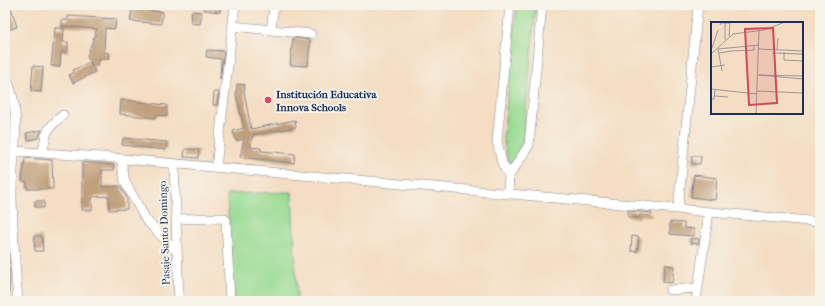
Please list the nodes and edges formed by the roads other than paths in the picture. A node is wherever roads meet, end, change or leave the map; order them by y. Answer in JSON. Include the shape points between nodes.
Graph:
{"nodes":[{"id":1,"x":235,"y":5,"type":"edge"},
{"id":2,"x":274,"y":5,"type":"edge"},
{"id":3,"x":510,"y":5,"type":"edge"},
{"id":4,"x":542,"y":5,"type":"edge"},
{"id":5,"x":698,"y":5,"type":"edge"},
{"id":6,"x":233,"y":26,"type":"junction"},
{"id":7,"x":271,"y":30,"type":"junction"},
{"id":8,"x":311,"y":34,"type":"dead end"},
{"id":9,"x":5,"y":75,"type":"edge"},
{"id":10,"x":8,"y":87,"type":"edge"},
{"id":11,"x":63,"y":115,"type":"dead end"},
{"id":12,"x":15,"y":151,"type":"junction"},
{"id":13,"x":43,"y":153,"type":"junction"},
{"id":14,"x":121,"y":159,"type":"junction"},
{"id":15,"x":174,"y":164,"type":"junction"},
{"id":16,"x":216,"y":167,"type":"junction"},
{"id":17,"x":509,"y":176,"type":"junction"},
{"id":18,"x":508,"y":194,"type":"junction"},
{"id":19,"x":678,"y":209,"type":"junction"},
{"id":20,"x":710,"y":212,"type":"junction"},
{"id":21,"x":176,"y":219,"type":"junction"},
{"id":22,"x":820,"y":222,"type":"edge"},
{"id":23,"x":177,"y":252,"type":"junction"},
{"id":24,"x":698,"y":288,"type":"junction"},
{"id":25,"x":670,"y":290,"type":"dead end"},
{"id":26,"x":18,"y":301,"type":"edge"},
{"id":27,"x":179,"y":301,"type":"edge"},
{"id":28,"x":230,"y":301,"type":"edge"},
{"id":29,"x":696,"y":301,"type":"edge"}],
"edges":[{"from":1,"to":6,"type":"street"},
{"from":2,"to":7,"type":"street"},
{"from":3,"to":17,"type":"street","via":[[497,141],[502,163]]},
{"from":4,"to":17,"type":"street","via":[[529,145]]},
{"from":5,"to":19,"type":"street"},
{"from":6,"to":7,"type":"street"},
{"from":6,"to":16,"type":"street"},
{"from":7,"to":8,"type":"street"},
{"from":9,"to":10,"type":"street"},
{"from":10,"to":12,"type":"street","via":[[17,119]]},
{"from":11,"to":13,"type":"street","via":[[44,136]]},
{"from":12,"to":13,"type":"street"},
{"from":12,"to":26,"type":"street","via":[[12,196]]},
{"from":13,"to":14,"type":"street"},
{"from":14,"to":15,"type":"street"},
{"from":14,"to":23,"type":"street","via":[[125,182],[146,220]]},
{"from":15,"to":16,"type":"street"},
{"from":15,"to":21,"type":"street","name":"Pasaje Santo Domingo"},
{"from":16,"to":18,"type":"street"},
{"from":17,"to":18,"type":"street"},
{"from":18,"to":19,"type":"street"},
{"from":19,"to":20,"type":"street"},
{"from":20,"to":22,"type":"street"},
{"from":20,"to":24,"type":"street"},
{"from":21,"to":23,"type":"street","name":"Pasaje Santo Domingo"},
{"from":21,"to":28,"type":"street","via":[[226,220]]},
{"from":23,"to":27,"type":"street","name":"Pasaje Santo Domingo"},
{"from":24,"to":25,"type":"street"},
{"from":24,"to":29,"type":"street"}]}
